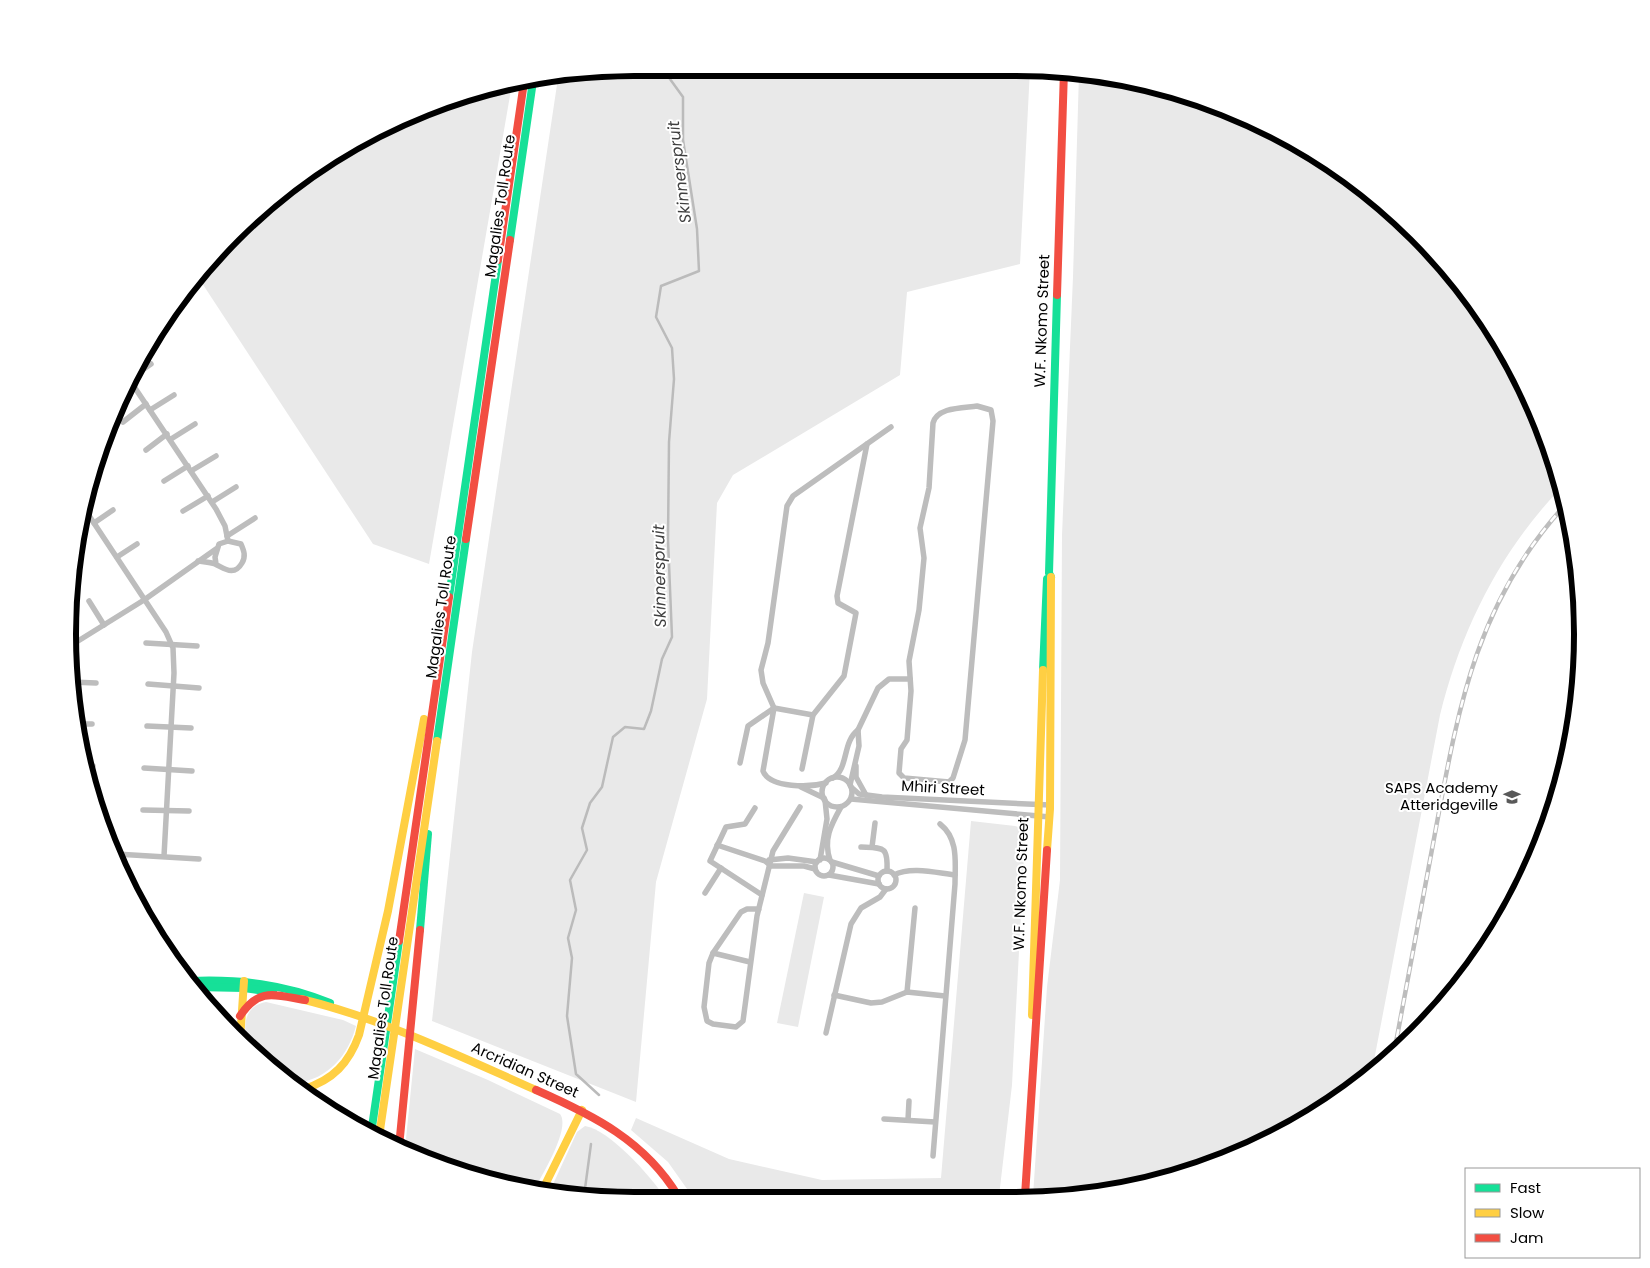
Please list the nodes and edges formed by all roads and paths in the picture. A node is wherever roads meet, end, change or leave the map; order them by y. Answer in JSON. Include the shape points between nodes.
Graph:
{"nodes":[{"id":1,"x":1064,"y":78,"type":"edge"},
{"id":2,"x":532,"y":86,"type":"edge"},
{"id":3,"x":523,"y":87,"type":"edge"},
{"id":4,"x":151,"y":364,"type":"dead end"},
{"id":5,"x":144,"y":369,"type":"edge"},
{"id":6,"x":134,"y":387,"type":"edge"},
{"id":7,"x":174,"y":395,"type":"dead end"},
{"id":8,"x":146,"y":404,"type":"junction"},
{"id":9,"x":150,"y":410,"type":"junction"},
{"id":10,"x":123,"y":422,"type":"dead end"},
{"id":11,"x":195,"y":424,"type":"dead end"},
{"id":12,"x":891,"y":426,"type":"dead end"},
{"id":13,"x":169,"y":436,"type":"junction"},
{"id":14,"x":867,"y":444,"type":"junction"},
{"id":15,"x":146,"y":450,"type":"dead end"},
{"id":16,"x":216,"y":456,"type":"dead end"},
{"id":17,"x":190,"y":468,"type":"junction"},
{"id":18,"x":164,"y":481,"type":"dead end"},
{"id":19,"x":236,"y":487,"type":"dead end"},
{"id":20,"x":208,"y":496,"type":"junction"},
{"id":21,"x":212,"y":502,"type":"junction"},
{"id":22,"x":113,"y":510,"type":"dead end"},
{"id":23,"x":183,"y":512,"type":"dead end"},
{"id":24,"x":89,"y":517,"type":"edge"},
{"id":25,"x":255,"y":518,"type":"dead end"},
{"id":26,"x":94,"y":523,"type":"junction"},
{"id":27,"x":228,"y":538,"type":"junction"},
{"id":28,"x":137,"y":544,"type":"dead end"},
{"id":29,"x":216,"y":549,"type":"junction"},
{"id":30,"x":116,"y":557,"type":"junction"},
{"id":31,"x":198,"y":561,"type":"junction"},
{"id":32,"x":216,"y":564,"type":"junction"},
{"id":33,"x":1049,"y":573,"type":"junction"},
{"id":34,"x":455,"y":579,"type":"junction"},
{"id":35,"x":144,"y":600,"type":"junction"},
{"id":36,"x":89,"y":601,"type":"dead end"},
{"id":37,"x":104,"y":625,"type":"junction"},
{"id":38,"x":76,"y":642,"type":"edge"},
{"id":39,"x":146,"y":643,"type":"dead end"},
{"id":40,"x":172,"y":645,"type":"junction"},
{"id":41,"x":197,"y":646,"type":"dead end"},
{"id":42,"x":910,"y":679,"type":"junction"},
{"id":43,"x":78,"y":682,"type":"edge"},
{"id":44,"x":96,"y":683,"type":"dead end"},
{"id":45,"x":148,"y":684,"type":"dead end"},
{"id":46,"x":173,"y":686,"type":"junction"},
{"id":47,"x":199,"y":688,"type":"dead end"},
{"id":48,"x":774,"y":708,"type":"junction"},
{"id":49,"x":813,"y":715,"type":"junction"},
{"id":50,"x":84,"y":724,"type":"edge"},
{"id":51,"x":92,"y":724,"type":"dead end"},
{"id":52,"x":147,"y":726,"type":"dead end"},
{"id":53,"x":171,"y":727,"type":"junction"},
{"id":54,"x":191,"y":728,"type":"dead end"},
{"id":55,"x":858,"y":730,"type":"junction"},
{"id":56,"x":856,"y":758,"type":"junction"},
{"id":57,"x":740,"y":763,"type":"dead end"},
{"id":58,"x":144,"y":768,"type":"dead end"},
{"id":59,"x":802,"y":768,"type":"dead end"},
{"id":60,"x":168,"y":769,"type":"junction"},
{"id":61,"x":192,"y":771,"type":"dead end"},
{"id":62,"x":833,"y":778,"type":"junction"},
{"id":63,"x":826,"y":783,"type":"junction"},
{"id":64,"x":798,"y":786,"type":"junction"},
{"id":65,"x":850,"y":786,"type":"junction"},
{"id":66,"x":866,"y":795,"type":"junction"},
{"id":67,"x":824,"y":799,"type":"junction"},
{"id":68,"x":850,"y":799,"type":"junction"},
{"id":69,"x":1037,"y":805,"type":"junction"},
{"id":70,"x":1050,"y":805,"type":"junction"},
{"id":71,"x":800,"y":806,"type":"dead end"},
{"id":72,"x":841,"y":807,"type":"junction"},
{"id":73,"x":755,"y":808,"type":"dead end"},
{"id":74,"x":143,"y":810,"type":"dead end"},
{"id":75,"x":165,"y":810,"type":"junction"},
{"id":76,"x":189,"y":811,"type":"dead end"},
{"id":77,"x":1037,"y":816,"type":"junction"},
{"id":78,"x":1050,"y":817,"type":"junction"},
{"id":79,"x":875,"y":823,"type":"dead end"},
{"id":80,"x":940,"y":824,"type":"dead end"},
{"id":81,"x":717,"y":845,"type":"junction"},
{"id":82,"x":861,"y":846,"type":"dead end"},
{"id":83,"x":872,"y":847,"type":"junction"},
{"id":84,"x":122,"y":854,"type":"edge"},
{"id":85,"x":164,"y":856,"type":"junction"},
{"id":86,"x":199,"y":859,"type":"dead end"},
{"id":87,"x":818,"y":861,"type":"junction"},
{"id":88,"x":831,"y":861,"type":"junction"},
{"id":89,"x":771,"y":863,"type":"junction"},
{"id":90,"x":798,"y":863,"type":"junction"},
{"id":91,"x":721,"y":868,"type":"junction"},
{"id":92,"x":815,"y":869,"type":"junction"},
{"id":93,"x":855,"y":869,"type":"junction"},
{"id":94,"x":887,"y":871,"type":"junction"},
{"id":95,"x":829,"y":875,"type":"junction"},
{"id":96,"x":894,"y":875,"type":"junction"},
{"id":97,"x":955,"y":875,"type":"junction"},
{"id":98,"x":879,"y":876,"type":"junction"},
{"id":99,"x":853,"y":879,"type":"junction"},
{"id":100,"x":879,"y":884,"type":"junction"},
{"id":101,"x":886,"y":889,"type":"junction"},
{"id":102,"x":705,"y":893,"type":"dead end"},
{"id":103,"x":762,"y":895,"type":"junction"},
{"id":104,"x":914,"y":908,"type":"dead end"},
{"id":105,"x":759,"y":909,"type":"junction"},
{"id":106,"x":713,"y":953,"type":"junction"},
{"id":107,"x":750,"y":962,"type":"junction"},
{"id":108,"x":198,"y":981,"type":"edge"},
{"id":109,"x":244,"y":984,"type":"junction"},
{"id":110,"x":202,"y":987,"type":"edge"},
{"id":111,"x":906,"y":992,"type":"junction"},
{"id":112,"x":834,"y":995,"type":"junction"},
{"id":113,"x":945,"y":996,"type":"junction"},
{"id":114,"x":305,"y":1000,"type":"junction"},
{"id":115,"x":339,"y":1008,"type":"junction"},
{"id":116,"x":240,"y":1016,"type":"junction"},
{"id":117,"x":240,"y":1028,"type":"edge"},
{"id":118,"x":826,"y":1033,"type":"dead end"},
{"id":119,"x":310,"y":1087,"type":"edge"},
{"id":120,"x":909,"y":1101,"type":"dead end"},
{"id":121,"x":582,"y":1110,"type":"junction"},
{"id":122,"x":884,"y":1119,"type":"dead end"},
{"id":123,"x":908,"y":1120,"type":"junction"},
{"id":124,"x":935,"y":1122,"type":"junction"},
{"id":125,"x":372,"y":1126,"type":"edge"},
{"id":126,"x":380,"y":1130,"type":"edge"},
{"id":127,"x":399,"y":1139,"type":"edge"},
{"id":128,"x":933,"y":1156,"type":"dead end"},
{"id":129,"x":545,"y":1184,"type":"edge"},
{"id":130,"x":675,"y":1192,"type":"edge"},
{"id":131,"x":1021,"y":1192,"type":"edge"},
{"id":132,"x":1025,"y":1192,"type":"edge"}],
"edges":[{"from":1,"to":33,"type":"main road","name":"W.F. Nkomo Street"},
{"from":2,"to":34,"type":"main road","name":"Magalies Toll Route"},
{"from":3,"to":34,"type":"main road","name":"Magalies Toll Route"},
{"from":4,"to":5,"type":"street"},
{"from":6,"to":8,"type":"street"},
{"from":7,"to":9,"type":"street"},
{"from":8,"to":9,"type":"street"},
{"from":8,"to":10,"type":"street"},
{"from":9,"to":13,"type":"street"},
{"from":11,"to":13,"type":"street"},
{"from":12,"to":14,"type":"street"},
{"from":13,"to":15,"type":"street"},
{"from":13,"to":17,"type":"street"},
{"from":14,"to":48,"type":"street","via":[[793,496],[787,506],[768,643],[761,670]]},
{"from":14,"to":49,"type":"street","via":[[837,596],[838,603],[856,613],[844,676]]},
{"from":16,"to":17,"type":"street"},
{"from":17,"to":18,"type":"street"},
{"from":17,"to":20,"type":"street"},
{"from":19,"to":21,"type":"street"},
{"from":20,"to":21,"type":"street"},
{"from":20,"to":23,"type":"street"},
{"from":21,"to":27,"type":"street"},
{"from":22,"to":26,"type":"street"},
{"from":24,"to":26,"type":"street"},
{"from":25,"to":27,"type":"street"},
{"from":26,"to":30,"type":"street"},
{"from":27,"to":29,"type":"street"},
{"from":27,"to":32,"type":"street","via":[[241,544],[244,560],[232,571]]},
{"from":28,"to":30,"type":"street"},
{"from":29,"to":31,"type":"street"},
{"from":29,"to":32,"type":"street"},
{"from":30,"to":35,"type":"street"},
{"from":31,"to":32,"type":"street"},
{"from":31,"to":35,"type":"street"},
{"from":33,"to":69,"type":"main road","name":"W.F. Nkomo Street","via":[[1045,595]]},
{"from":33,"to":70,"type":"main road","name":"W.F. Nkomo Street"},
{"from":34,"to":119,"type":"main road","via":[[382,943],[359,1035],[351,1055],[333,1077]]},
{"from":34,"to":125,"type":"main road","name":"Magalies Toll Route"},
{"from":34,"to":126,"type":"main road","name":"Magalies Toll Route"},
{"from":34,"to":127,"type":"main road"},
{"from":35,"to":37,"type":"street"},
{"from":35,"to":40,"type":"street"},
{"from":36,"to":37,"type":"street"},
{"from":37,"to":38,"type":"street"},
{"from":39,"to":40,"type":"street"},
{"from":40,"to":41,"type":"street"},
{"from":40,"to":46,"type":"street"},
{"from":42,"to":42,"type":"street","via":[[908,661],[919,610],[923,564],[920,528],[929,488],[934,417],[942,412],[987,407],[993,421],[966,733],[949,782],[904,778],[899,773],[901,749],[907,740]]},
{"from":42,"to":55,"type":"street","via":[[889,679],[882,683]]},
{"from":43,"to":44,"type":"street"},
{"from":45,"to":46,"type":"street"},
{"from":46,"to":47,"type":"street"},
{"from":46,"to":53,"type":"street"},
{"from":48,"to":49,"type":"street"},
{"from":48,"to":57,"type":"street","via":[[748,726]]},
{"from":48,"to":64,"type":"street","via":[[763,771],[771,780]]},
{"from":49,"to":59,"type":"street"},
{"from":50,"to":51,"type":"street"},
{"from":52,"to":53,"type":"street"},
{"from":53,"to":54,"type":"street"},
{"from":53,"to":60,"type":"street"},
{"from":55,"to":56,"type":"street"},
{"from":55,"to":62,"type":"street","via":[[849,740],[840,770]]},
{"from":56,"to":65,"type":"street"},
{"from":56,"to":66,"type":"street","via":[[856,777]]},
{"from":58,"to":60,"type":"street"},
{"from":60,"to":61,"type":"street"},
{"from":60,"to":75,"type":"street"},
{"from":62,"to":63,"type":"street"},
{"from":62,"to":65,"type":"street","via":[[844,780]]},
{"from":63,"to":64,"type":"street"},
{"from":63,"to":67,"type":"street"},
{"from":64,"to":67,"type":"street"},
{"from":65,"to":66,"type":"street","name":"Mhiri Street","via":[[857,793]]},
{"from":65,"to":68,"type":"street"},
{"from":66,"to":69,"type":"street","name":"Mhiri Street"},
{"from":67,"to":72,"type":"street","via":[[832,806]]},
{"from":67,"to":87,"type":"street","via":[[827,819]]},
{"from":68,"to":72,"type":"street"},
{"from":68,"to":77,"type":"street","name":"Mhiri Street"},
{"from":69,"to":70,"type":"street","name":"Mhiri Street"},
{"from":69,"to":77,"type":"main road","name":"W.F. Nkomo Street"},
{"from":70,"to":78,"type":"main road","name":"W.F. Nkomo Street"},
{"from":71,"to":89,"type":"street","via":[[773,851]]},
{"from":72,"to":88,"type":"street","via":[[826,843]]},
{"from":73,"to":81,"type":"street","via":[[744,824],[726,827]]},
{"from":74,"to":75,"type":"street"},
{"from":75,"to":76,"type":"street"},
{"from":75,"to":85,"type":"street"},
{"from":77,"to":78,"type":"street","name":"Mhiri Street"},
{"from":77,"to":131,"type":"main road","name":"W.F. Nkomo Street","via":[[1031,1027]]},
{"from":78,"to":132,"type":"main road","name":"W.F. Nkomo Street"},
{"from":79,"to":83,"type":"street"},
{"from":80,"to":97,"type":"street","via":[[954,845]]},
{"from":81,"to":89,"type":"street"},
{"from":81,"to":91,"type":"street","via":[[710,860]]},
{"from":82,"to":83,"type":"street"},
{"from":83,"to":94,"type":"street","via":[[886,850]]},
{"from":84,"to":85,"type":"street"},
{"from":85,"to":86,"type":"street"},
{"from":87,"to":88,"type":"street","via":[[825,858]]},
{"from":87,"to":90,"type":"street"},
{"from":87,"to":92,"type":"street"},
{"from":88,"to":93,"type":"street"},
{"from":88,"to":95,"type":"street","via":[[833,870]]},
{"from":89,"to":90,"type":"street"},
{"from":89,"to":103,"type":"street"},
{"from":90,"to":92,"type":"street"},
{"from":91,"to":102,"type":"street"},
{"from":91,"to":103,"type":"street"},
{"from":92,"to":95,"type":"street","via":[[821,876]]},
{"from":93,"to":98,"type":"street"},
{"from":93,"to":99,"type":"street"},
{"from":94,"to":96,"type":"street"},
{"from":94,"to":98,"type":"street"},
{"from":95,"to":99,"type":"street"},
{"from":96,"to":97,"type":"street","via":[[909,871]]},
{"from":96,"to":101,"type":"street","via":[[895,884]]},
{"from":97,"to":113,"type":"street"},
{"from":98,"to":100,"type":"street"},
{"from":99,"to":100,"type":"street"},
{"from":100,"to":101,"type":"street"},
{"from":101,"to":112,"type":"street","via":[[880,897],[861,908],[851,924]]},
{"from":103,"to":105,"type":"street"},
{"from":104,"to":111,"type":"street"},
{"from":105,"to":106,"type":"street","via":[[741,912]]},
{"from":105,"to":107,"type":"street"},
{"from":106,"to":107,"type":"street"},
{"from":106,"to":107,"type":"street","via":[[704,1008],[707,1021],[713,1024],[736,1027],[743,1020]]},
{"from":108,"to":109,"type":"main road","name":"Arcridian Street"},
{"from":109,"to":110,"type":"main road","name":"Arcridian Street"},
{"from":109,"to":114,"type":"main road","name":"Arcridian Street"},
{"from":109,"to":115,"type":"main road","name":"Arcridian Street","via":[[306,993]]},
{"from":109,"to":116,"type":"main road"},
{"from":111,"to":112,"type":"street","via":[[877,1003]]},
{"from":111,"to":113,"type":"street"},
{"from":112,"to":118,"type":"street"},
{"from":113,"to":124,"type":"street"},
{"from":114,"to":115,"type":"main road","name":"Arcridian Street"},
{"from":114,"to":116,"type":"main road","via":[[259,995],[247,1003]]},
{"from":115,"to":121,"type":"main road","name":"Arcridian Street","via":[[441,1048]]},
{"from":116,"to":117,"type":"main road"},
{"from":120,"to":123,"type":"street"},
{"from":121,"to":129,"type":"main road"},
{"from":121,"to":130,"type":"main road","name":"Arcridian Street","via":[[634,1144]]},
{"from":122,"to":123,"type":"street"},
{"from":123,"to":124,"type":"street"},
{"from":124,"to":128,"type":"street"}]}
